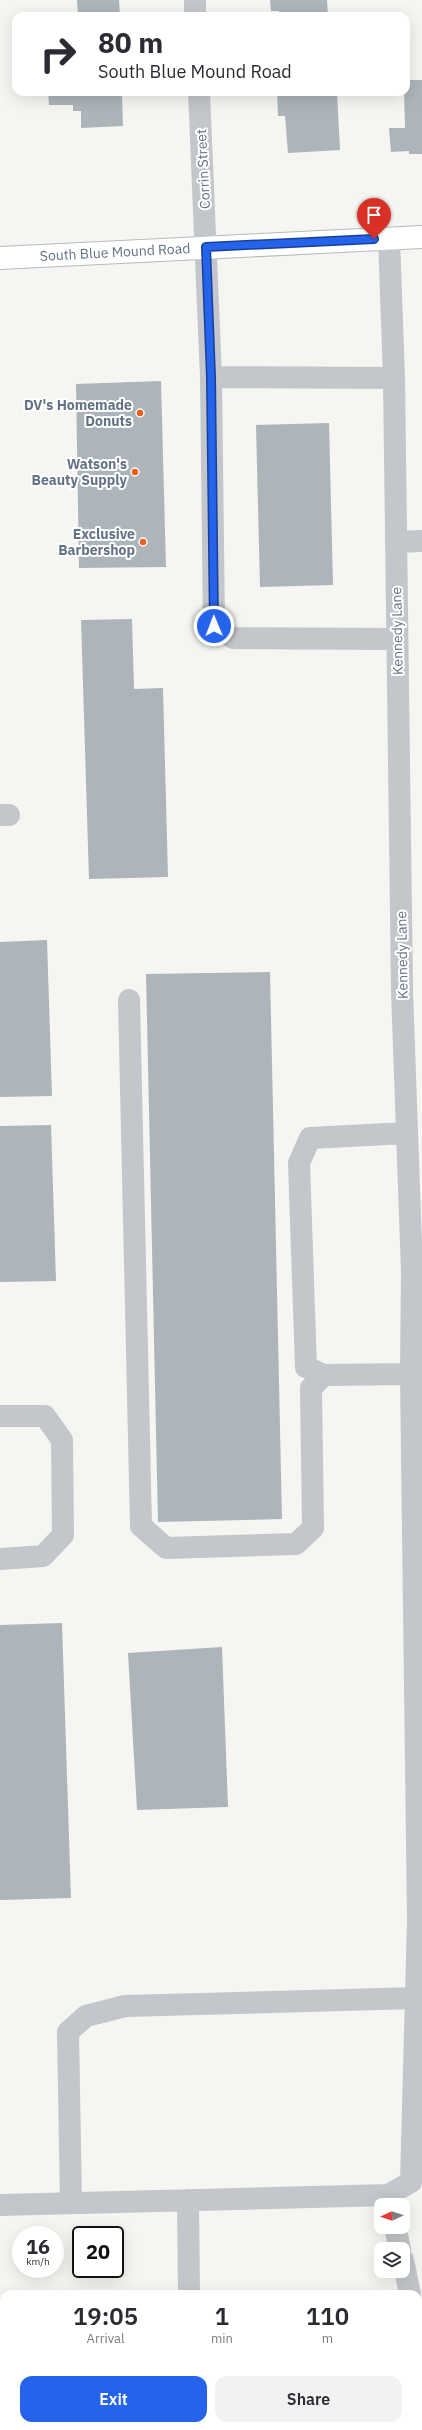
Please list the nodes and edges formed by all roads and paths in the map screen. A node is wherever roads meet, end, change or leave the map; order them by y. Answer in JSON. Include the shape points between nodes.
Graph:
{"nodes":[{"id":1,"x":195,"y":0,"type":"edge"},
{"id":2,"x":195,"y":12,"type":"edge"},
{"id":3,"x":199,"y":96,"type":"edge"},
{"id":4,"x":422,"y":237,"type":"edge"},
{"id":5,"x":389,"y":238,"type":"junction"},
{"id":6,"x":206,"y":247,"type":"junction"},
{"id":7,"x":0,"y":258,"type":"edge"},
{"id":8,"x":211,"y":377,"type":"junction"},
{"id":9,"x":394,"y":378,"type":"junction"},
{"id":10,"x":422,"y":541,"type":"edge"},
{"id":11,"x":396,"y":542,"type":"junction"},
{"id":12,"x":397,"y":638,"type":"junction"},
{"id":13,"x":129,"y":1000,"type":"dead end"},
{"id":14,"x":407,"y":1133,"type":"junction"},
{"id":15,"x":417,"y":1271,"type":"edge"},
{"id":16,"x":411,"y":1374,"type":"junction"},
{"id":17,"x":324,"y":1375,"type":"junction"},
{"id":18,"x":0,"y":1416,"type":"edge"},
{"id":19,"x":417,"y":1457,"type":"edge"},
{"id":20,"x":0,"y":1559,"type":"edge"},
{"id":21,"x":416,"y":1998,"type":"junction"},
{"id":22,"x":417,"y":2182,"type":"edge"},
{"id":23,"x":392,"y":2198,"type":"edge"},
{"id":24,"x":188,"y":2200,"type":"junction"},
{"id":25,"x":374,"y":2200,"type":"edge"},
{"id":26,"x":71,"y":2203,"type":"junction"},
{"id":27,"x":0,"y":2205,"type":"edge"},
{"id":28,"x":407,"y":2278,"type":"edge"},
{"id":29,"x":189,"y":2290,"type":"edge"},
{"id":30,"x":409,"y":2290,"type":"edge"}],
"edges":[{"from":1,"to":2,"type":"street"},
{"from":3,"to":6,"type":"street","name":"Corrin Street"},
{"from":4,"to":5,"type":"main road","name":"South Blue Mound Road"},
{"from":5,"to":6,"type":"main road","name":"South Blue Mound Road"},
{"from":5,"to":9,"type":"street","name":"Kennedy Lane"},
{"from":6,"to":7,"type":"main road","name":"South Blue Mound Road"},
{"from":6,"to":8,"type":"street","name":"Corrin Street"},
{"from":8,"to":9,"type":"street"},
{"from":8,"to":12,"type":"street","name":"Corrin Street","via":[[214,626],[233,638]]},
{"from":9,"to":11,"type":"street","name":"Kennedy Lane"},
{"from":10,"to":11,"type":"street"},
{"from":11,"to":12,"type":"street","name":"Kennedy Lane"},
{"from":12,"to":14,"type":"street","name":"Kennedy Lane"},
{"from":13,"to":17,"type":"street","via":[[141,1526],[166,1548],[296,1544],[313,1528],[311,1388]]},
{"from":14,"to":15,"type":"street","name":"Kennedy Lane"},
{"from":14,"to":17,"type":"street","via":[[310,1138],[299,1163],[306,1368]]},
{"from":15,"to":16,"type":"street","name":"Kennedy Lane"},
{"from":16,"to":17,"type":"street"},
{"from":16,"to":19,"type":"street","name":"Kennedy Lane"},
{"from":18,"to":20,"type":"street","via":[[45,1416],[62,1440],[63,1527],[63,1534],[43,1556]]},
{"from":19,"to":21,"type":"street","name":"Kennedy Lane","via":[[414,1672],[418,1920]]},
{"from":21,"to":22,"type":"street","name":"Kennedy Lane"},
{"from":21,"to":26,"type":"street","via":[[125,2006],[86,2016],[68,2032]]},
{"from":22,"to":23,"type":"street"},
{"from":24,"to":25,"type":"street"},
{"from":24,"to":26,"type":"street"},
{"from":24,"to":29,"type":"street"},
{"from":26,"to":27,"type":"street"},
{"from":28,"to":30,"type":"street"}]}
